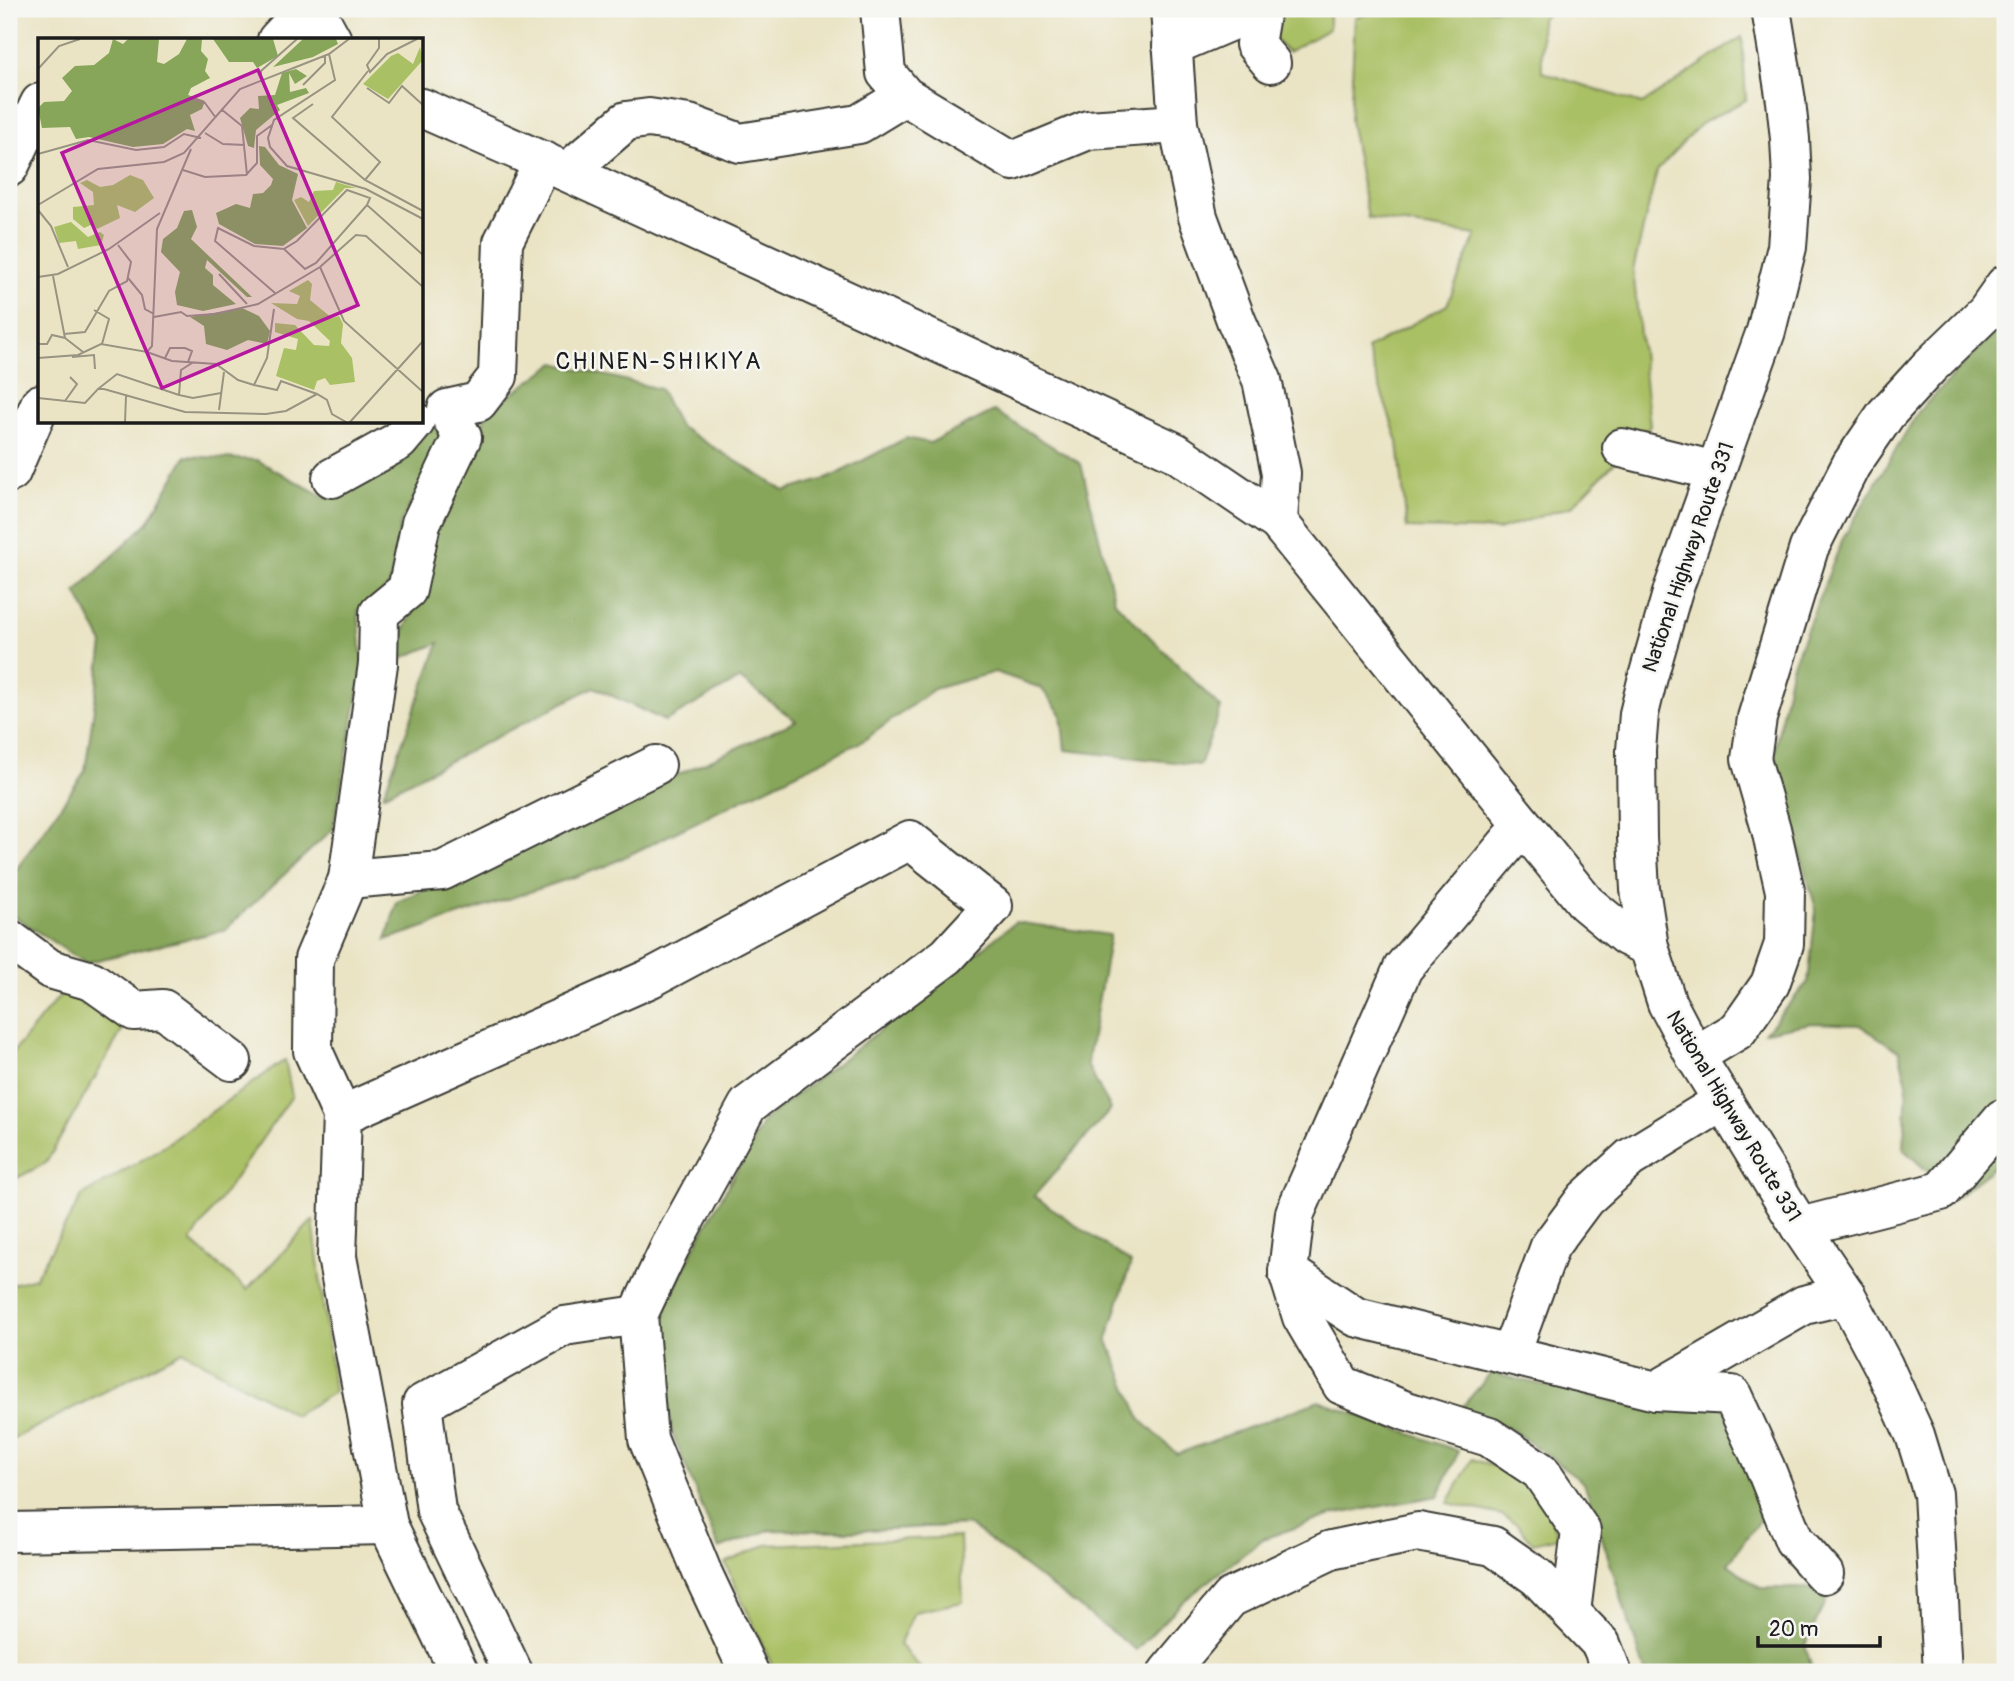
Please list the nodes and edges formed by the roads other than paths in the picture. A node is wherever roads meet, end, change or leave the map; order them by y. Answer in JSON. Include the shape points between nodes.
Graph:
{"nodes":[{"id":1,"x":306,"y":9,"type":"edge"},
{"id":2,"x":315,"y":9,"type":"edge"},
{"id":3,"x":880,"y":9,"type":"edge"},
{"id":4,"x":1170,"y":9,"type":"edge"},
{"id":5,"x":1260,"y":9,"type":"edge"},
{"id":6,"x":1771,"y":9,"type":"edge"},
{"id":7,"x":279,"y":38,"type":"edge"},
{"id":8,"x":331,"y":38,"type":"edge"},
{"id":9,"x":1172,"y":46,"type":"junction"},
{"id":10,"x":1271,"y":63,"type":"dead end"},
{"id":11,"x":905,"y":96,"type":"junction"},
{"id":12,"x":38,"y":108,"type":"edge"},
{"id":13,"x":424,"y":109,"type":"edge"},
{"id":14,"x":1178,"y":124,"type":"junction"},
{"id":15,"x":17,"y":165,"type":"edge"},
{"id":16,"x":556,"y":167,"type":"junction"},
{"id":17,"x":2005,"y":285,"type":"edge"},
{"id":18,"x":38,"y":409,"type":"edge"},
{"id":19,"x":428,"y":415,"type":"edge"},
{"id":20,"x":418,"y":424,"type":"edge"},
{"id":21,"x":1622,"y":448,"type":"dead end"},
{"id":22,"x":1715,"y":471,"type":"junction"},
{"id":23,"x":9,"y":473,"type":"edge"},
{"id":24,"x":332,"y":478,"type":"dead end"},
{"id":25,"x":1278,"y":522,"type":"junction"},
{"id":26,"x":656,"y":765,"type":"dead end"},
{"id":27,"x":1523,"y":825,"type":"junction"},
{"id":28,"x":348,"y":879,"type":"junction"},
{"id":29,"x":9,"y":939,"type":"edge"},
{"id":30,"x":1649,"y":947,"type":"junction"},
{"id":31,"x":1695,"y":1056,"type":"junction"},
{"id":32,"x":232,"y":1061,"type":"dead end"},
{"id":33,"x":1723,"y":1101,"type":"junction"},
{"id":34,"x":342,"y":1115,"type":"junction"},
{"id":35,"x":2003,"y":1119,"type":"dead end"},
{"id":36,"x":1800,"y":1227,"type":"junction"},
{"id":37,"x":1287,"y":1272,"type":"junction"},
{"id":38,"x":1846,"y":1295,"type":"junction"},
{"id":39,"x":638,"y":1315,"type":"junction"},
{"id":40,"x":1510,"y":1355,"type":"junction"},
{"id":41,"x":1656,"y":1391,"type":"junction"},
{"id":42,"x":388,"y":1525,"type":"junction"},
{"id":43,"x":9,"y":1532,"type":"edge"},
{"id":44,"x":1824,"y":1574,"type":"dead end"},
{"id":45,"x":1571,"y":1612,"type":"junction"},
{"id":46,"x":459,"y":1672,"type":"edge"},
{"id":47,"x":513,"y":1672,"type":"edge"},
{"id":48,"x":749,"y":1672,"type":"edge"},
{"id":49,"x":1168,"y":1672,"type":"edge"},
{"id":50,"x":1612,"y":1672,"type":"edge"},
{"id":51,"x":1943,"y":1672,"type":"edge"}],
"edges":[{"from":1,"to":7,"type":"main road"},
{"from":2,"to":8,"type":"main road"},
{"from":3,"to":11,"type":"main road","via":[[886,73]]},
{"from":4,"to":9,"type":"main road"},
{"from":5,"to":9,"type":"main road"},
{"from":5,"to":10,"type":"main road","via":[[1255,44]]},
{"from":6,"to":22,"type":"main road","name":"National Highway Route 331","via":[[1790,139],[1787,247],[1766,331]]},
{"from":9,"to":14,"type":"main road"},
{"from":11,"to":14,"type":"main road","via":[[1013,161],[1088,130]]},
{"from":11,"to":16,"type":"main road","via":[[859,124],[740,143],[689,124],[649,118],[626,121]]},
{"from":12,"to":15,"type":"main road"},
{"from":13,"to":16,"type":"main road"},
{"from":14,"to":25,"type":"main road","via":[[1198,217],[1262,380],[1281,473]]},
{"from":16,"to":19,"type":"main road","via":[[503,242],[498,376],[478,402]]},
{"from":16,"to":25,"type":"main road","via":[[1175,452]]},
{"from":17,"to":31,"type":"main road","via":[[1986,312],[1886,414],[1851,466],[1809,548],[1757,718],[1751,759],[1785,891],[1784,944],[1770,984],[1738,1030]]},
{"from":18,"to":23,"type":"main road"},
{"from":19,"to":28,"type":"main road","via":[[462,437],[421,523],[407,590],[379,613],[378,664]]},
{"from":20,"to":24,"type":"main road","via":[[399,441]]},
{"from":21,"to":22,"type":"main road"},
{"from":22,"to":30,"type":"main road","name":"National Highway Route 331","via":[[1673,590],[1639,714],[1637,838]]},
{"from":25,"to":27,"type":"main road"},
{"from":26,"to":28,"type":"main road","via":[[442,871]]},
{"from":27,"to":30,"type":"main road","via":[[1586,903],[1626,936]]},
{"from":27,"to":37,"type":"main road","via":[[1403,968],[1295,1213]]},
{"from":28,"to":34,"type":"main road","via":[[314,960],[313,1051]]},
{"from":29,"to":32,"type":"main road","via":[[50,969],[92,981],[134,1011],[163,1009]]},
{"from":30,"to":31,"type":"main road","name":"National Highway Route 331","via":[[1667,1003]]},
{"from":31,"to":33,"type":"main road","name":"National Highway Route 331"},
{"from":33,"to":36,"type":"main road","name":"National Highway Route 331"},
{"from":33,"to":40,"type":"main road","via":[[1630,1158],[1585,1199],[1550,1247]]},
{"from":34,"to":39,"type":"main road","via":[[651,978],[910,840],[993,906],[947,956],[748,1105]]},
{"from":34,"to":42,"type":"main road","via":[[337,1257]]},
{"from":35,"to":36,"type":"main road","via":[[1941,1191]]},
{"from":36,"to":38,"type":"main road","name":"National Highway Route 331"},
{"from":37,"to":40,"type":"main road","via":[[1356,1317]]},
{"from":37,"to":45,"type":"main road","via":[[1302,1317],[1342,1385],[1489,1437],[1540,1471],[1581,1531]]},
{"from":38,"to":41,"type":"main road","via":[[1804,1305]]},
{"from":38,"to":51,"type":"main road","name":"National Highway Route 331","via":[[1916,1435],[1933,1494]]},
{"from":39,"to":47,"type":"main road","via":[[564,1326],[422,1404],[436,1511]]},
{"from":39,"to":48,"type":"main road","via":[[648,1439]]},
{"from":40,"to":41,"type":"main road"},
{"from":41,"to":44,"type":"main road","via":[[1732,1395],[1794,1540]]},
{"from":42,"to":43,"type":"main road"},
{"from":42,"to":46,"type":"main road"},
{"from":45,"to":49,"type":"main road","via":[[1537,1577],[1493,1546],[1418,1532],[1331,1550],[1230,1598]]},
{"from":45,"to":50,"type":"main road","via":[[1601,1643]]}]}
